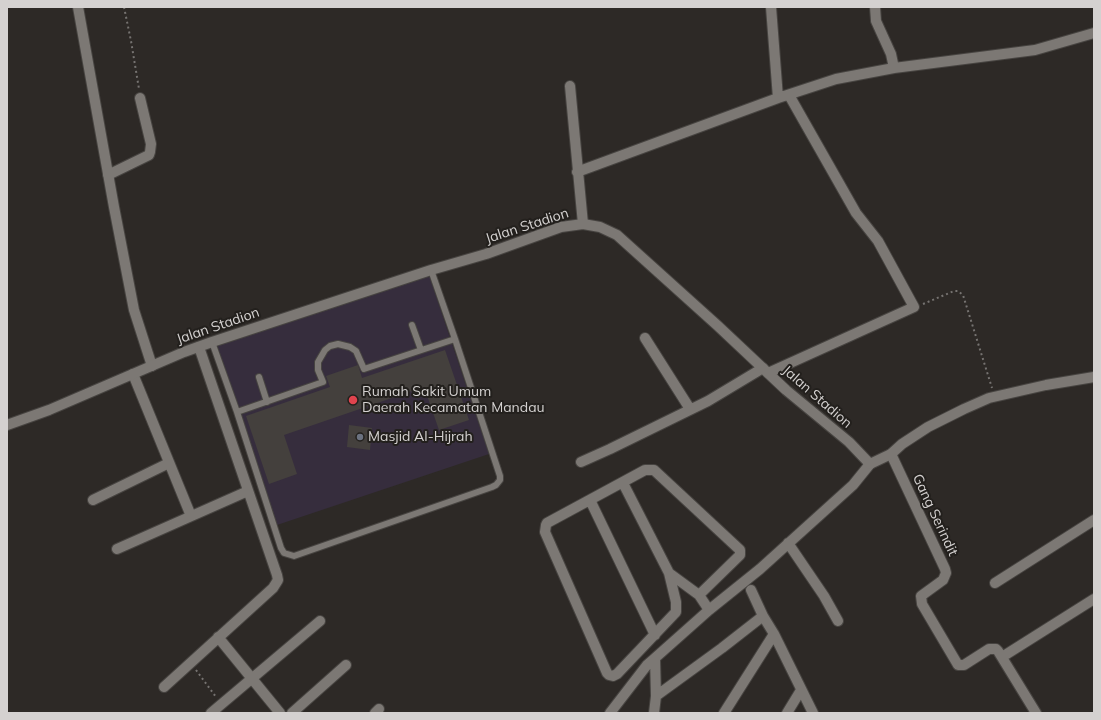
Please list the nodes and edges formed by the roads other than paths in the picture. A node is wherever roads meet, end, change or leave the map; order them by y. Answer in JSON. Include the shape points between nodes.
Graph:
{"nodes":[{"id":1,"x":78,"y":7,"type":"edge"},
{"id":2,"x":771,"y":7,"type":"edge"},
{"id":3,"x":875,"y":7,"type":"edge"},
{"id":4,"x":1094,"y":33,"type":"edge"},
{"id":5,"x":894,"y":68,"type":"junction"},
{"id":6,"x":570,"y":86,"type":"dead end"},
{"id":7,"x":789,"y":94,"type":"junction"},
{"id":8,"x":140,"y":98,"type":"road end"},
{"id":9,"x":778,"y":98,"type":"junction"},
{"id":10,"x":577,"y":172,"type":"junction"},
{"id":11,"x":108,"y":175,"type":"junction"},
{"id":12,"x":583,"y":224,"type":"junction"},
{"id":13,"x":431,"y":270,"type":"junction"},
{"id":14,"x":412,"y":325,"type":"dead end"},
{"id":15,"x":645,"y":338,"type":"dead end"},
{"id":16,"x":455,"y":339,"type":"junction"},
{"id":17,"x":212,"y":342,"type":"junction"},
{"id":18,"x":199,"y":347,"type":"junction"},
{"id":19,"x":421,"y":350,"type":"junction"},
{"id":20,"x":152,"y":366,"type":"junction"},
{"id":21,"x":765,"y":371,"type":"junction"},
{"id":22,"x":133,"y":374,"type":"junction"},
{"id":23,"x":259,"y":377,"type":"dead end"},
{"id":24,"x":1094,"y":377,"type":"edge"},
{"id":25,"x":267,"y":402,"type":"junction"},
{"id":26,"x":690,"y":409,"type":"junction"},
{"id":27,"x":237,"y":412,"type":"junction"},
{"id":28,"x":7,"y":424,"type":"edge"},
{"id":29,"x":891,"y":454,"type":"junction"},
{"id":30,"x":581,"y":462,"type":"dead end"},
{"id":31,"x":169,"y":463,"type":"junction"},
{"id":32,"x":870,"y":464,"type":"junction"},
{"id":33,"x":624,"y":482,"type":"junction"},
{"id":34,"x":248,"y":492,"type":"junction"},
{"id":35,"x":93,"y":500,"type":"dead end"},
{"id":36,"x":590,"y":500,"type":"junction"},
{"id":37,"x":191,"y":516,"type":"junction"},
{"id":38,"x":1094,"y":520,"type":"edge"},
{"id":39,"x":788,"y":544,"type":"junction"},
{"id":40,"x":117,"y":548,"type":"dead end"},
{"id":41,"x":669,"y":573,"type":"junction"},
{"id":42,"x":995,"y":583,"type":"dead end"},
{"id":43,"x":751,"y":590,"type":"dead end"},
{"id":44,"x":699,"y":595,"type":"junction"},
{"id":45,"x":1094,"y":599,"type":"edge"},
{"id":46,"x":709,"y":610,"type":"junction"},
{"id":47,"x":763,"y":616,"type":"junction"},
{"id":48,"x":320,"y":621,"type":"dead end"},
{"id":49,"x":838,"y":621,"type":"dead end"},
{"id":50,"x":774,"y":634,"type":"junction"},
{"id":51,"x":655,"y":635,"type":"junction"},
{"id":52,"x":218,"y":637,"type":"junction"},
{"id":53,"x":1002,"y":657,"type":"junction"},
{"id":54,"x":655,"y":658,"type":"junction"},
{"id":55,"x":346,"y":665,"type":"dead end"},
{"id":56,"x":252,"y":679,"type":"junction"},
{"id":57,"x":164,"y":686,"type":"dead end"},
{"id":58,"x":801,"y":690,"type":"junction"},
{"id":59,"x":656,"y":696,"type":"junction"},
{"id":60,"x":211,"y":713,"type":"edge"},
{"id":61,"x":280,"y":713,"type":"edge"},
{"id":62,"x":292,"y":713,"type":"edge"},
{"id":63,"x":610,"y":713,"type":"edge"},
{"id":64,"x":654,"y":713,"type":"edge"},
{"id":65,"x":724,"y":713,"type":"edge"},
{"id":66,"x":787,"y":713,"type":"edge"},
{"id":67,"x":813,"y":713,"type":"edge"},
{"id":68,"x":1036,"y":713,"type":"edge"}],
"edges":[{"from":1,"to":11,"type":"street"},
{"from":2,"to":9,"type":"street"},
{"from":3,"to":5,"type":"street","via":[[876,22],[891,54]]},
{"from":4,"to":5,"type":"street","via":[[1035,50]]},
{"from":5,"to":7,"type":"street","via":[[836,79]]},
{"from":6,"to":10,"type":"street"},
{"from":7,"to":9,"type":"street"},
{"from":7,"to":21,"type":"street","via":[[856,213],[878,241],[914,307]]},
{"from":8,"to":11,"type":"street","via":[[151,144],[149,155]]},
{"from":9,"to":10,"type":"street"},
{"from":10,"to":12,"type":"street"},
{"from":11,"to":20,"type":"street","via":[[134,310]]},
{"from":12,"to":13,"type":"street","name":"Jalan Stadion","via":[[562,227]]},
{"from":12,"to":21,"type":"street","name":"Jalan Stadion","via":[[617,235]]},
{"from":13,"to":16,"type":"lane"},
{"from":13,"to":17,"type":"street","name":"Jalan Stadion"},
{"from":14,"to":19,"type":"lane"},
{"from":15,"to":26,"type":"street"},
{"from":16,"to":19,"type":"lane"},
{"from":16,"to":27,"type":"lane","via":[[500,480],[485,490],[294,556],[284,553],[282,548]]},
{"from":17,"to":18,"type":"street","name":"Jalan Stadion"},
{"from":17,"to":27,"type":"lane"},
{"from":18,"to":20,"type":"street","name":"Jalan Stadion"},
{"from":18,"to":34,"type":"street"},
{"from":19,"to":25,"type":"lane","via":[[364,368],[356,351],[350,347],[338,344],[330,346],[318,362],[323,382]]},
{"from":20,"to":22,"type":"street","name":"Jalan Stadion"},
{"from":21,"to":26,"type":"street"},
{"from":21,"to":32,"type":"street","name":"Jalan Stadion","via":[[849,442]]},
{"from":22,"to":28,"type":"street","name":"Jalan Stadion","via":[[49,410]]},
{"from":22,"to":31,"type":"street"},
{"from":23,"to":25,"type":"lane"},
{"from":24,"to":29,"type":"street","via":[[995,397],[964,408],[928,427]]},
{"from":25,"to":27,"type":"lane"},
{"from":26,"to":30,"type":"street"},
{"from":29,"to":32,"type":"street"},
{"from":29,"to":53,"type":"street","name":"Gang Serindit","via":[[946,573],[943,580],[921,596],[922,604],[958,665],[964,666],[989,649],[996,649]]},
{"from":31,"to":35,"type":"street"},
{"from":31,"to":37,"type":"street"},
{"from":32,"to":39,"type":"street","via":[[854,486]]},
{"from":33,"to":36,"type":"street"},
{"from":33,"to":41,"type":"street"},
{"from":33,"to":44,"type":"street","via":[[645,470],[654,470],[739,548],[740,555]]},
{"from":34,"to":37,"type":"street"},
{"from":34,"to":52,"type":"street","via":[[278,580],[273,588]]},
{"from":36,"to":51,"type":"street"},
{"from":36,"to":51,"type":"street","via":[[547,523],[545,532],[607,673],[613,676],[617,674]]},
{"from":37,"to":40,"type":"street"},
{"from":38,"to":42,"type":"street"},
{"from":39,"to":46,"type":"street"},
{"from":39,"to":49,"type":"street"},
{"from":41,"to":44,"type":"street"},
{"from":41,"to":51,"type":"street","via":[[677,610]]},
{"from":43,"to":47,"type":"street"},
{"from":44,"to":46,"type":"street"},
{"from":45,"to":53,"type":"street"},
{"from":46,"to":54,"type":"street"},
{"from":47,"to":50,"type":"street"},
{"from":47,"to":59,"type":"street"},
{"from":48,"to":56,"type":"street"},
{"from":50,"to":58,"type":"street"},
{"from":50,"to":65,"type":"street"},
{"from":52,"to":56,"type":"street"},
{"from":52,"to":57,"type":"street"},
{"from":53,"to":68,"type":"street"},
{"from":54,"to":59,"type":"street"},
{"from":54,"to":63,"type":"street"},
{"from":55,"to":62,"type":"street"},
{"from":56,"to":60,"type":"street"},
{"from":56,"to":61,"type":"street"},
{"from":58,"to":66,"type":"street"},
{"from":58,"to":67,"type":"street"},
{"from":59,"to":64,"type":"street"}]}
